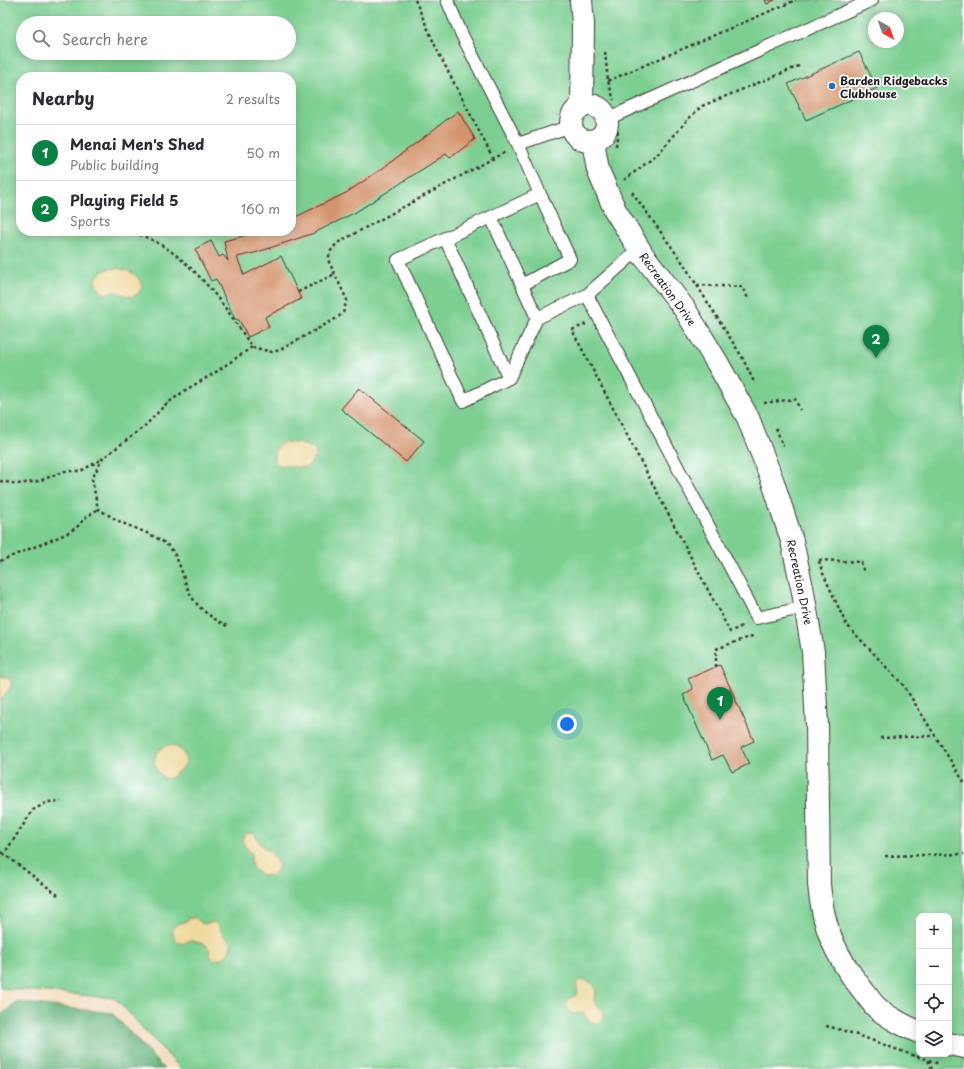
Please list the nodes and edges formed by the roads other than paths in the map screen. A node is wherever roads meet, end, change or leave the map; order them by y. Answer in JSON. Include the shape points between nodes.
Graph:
{"nodes":[{"id":1,"x":447,"y":0,"type":"edge"},
{"id":2,"x":581,"y":0,"type":"edge"},
{"id":3,"x":872,"y":0,"type":"edge"},
{"id":4,"x":582,"y":106,"type":"junction"},
{"id":5,"x":607,"y":119,"type":"junction"},
{"id":6,"x":571,"y":126,"type":"junction"},
{"id":7,"x":593,"y":141,"type":"junction"},
{"id":8,"x":518,"y":144,"type":"junction"},
{"id":9,"x":540,"y":194,"type":"junction"},
{"id":10,"x":491,"y":217,"type":"junction"},
{"id":11,"x":445,"y":238,"type":"junction"},
{"id":12,"x":639,"y":249,"type":"junction"},
{"id":13,"x":522,"y":285,"type":"junction"},
{"id":14,"x":587,"y":295,"type":"junction"},
{"id":15,"x":537,"y":318,"type":"junction"},
{"id":16,"x":510,"y":378,"type":"junction"},
{"id":17,"x":806,"y":607,"type":"junction"},
{"id":18,"x":916,"y":1031,"type":"edge"},
{"id":19,"x":952,"y":1045,"type":"edge"},
{"id":20,"x":964,"y":1047,"type":"edge"}],
"edges":[{"from":1,"to":8,"type":"lane","via":[[462,35]]},
{"from":2,"to":4,"type":"street"},
{"from":3,"to":5,"type":"lane"},
{"from":4,"to":5,"type":"street","via":[[598,107]]},
{"from":4,"to":6,"type":"street","via":[[574,114]]},
{"from":5,"to":7,"type":"street","via":[[604,133]]},
{"from":6,"to":7,"type":"street","via":[[573,133],[579,138]]},
{"from":6,"to":8,"type":"lane"},
{"from":7,"to":12,"type":"street","name":"Recreation Drive","via":[[598,170],[615,210]]},
{"from":8,"to":9,"type":"lane"},
{"from":9,"to":10,"type":"lane"},
{"from":9,"to":13,"type":"lane","via":[[570,259]]},
{"from":10,"to":11,"type":"lane"},
{"from":10,"to":13,"type":"lane"},
{"from":11,"to":16,"type":"lane"},
{"from":11,"to":16,"type":"lane","via":[[398,260],[463,401]]},
{"from":12,"to":14,"type":"lane"},
{"from":12,"to":17,"type":"street","name":"Recreation Drive","via":[[684,308],[748,418],[792,541]]},
{"from":13,"to":15,"type":"lane"},
{"from":14,"to":15,"type":"lane"},
{"from":14,"to":17,"type":"lane","via":[[757,618]]},
{"from":15,"to":16,"type":"lane"},
{"from":17,"to":18,"type":"street","name":"Recreation Drive","via":[[813,652],[817,725],[821,907],[831,941],[847,970],[877,1007]]},
{"from":19,"to":20,"type":"street"}]}
